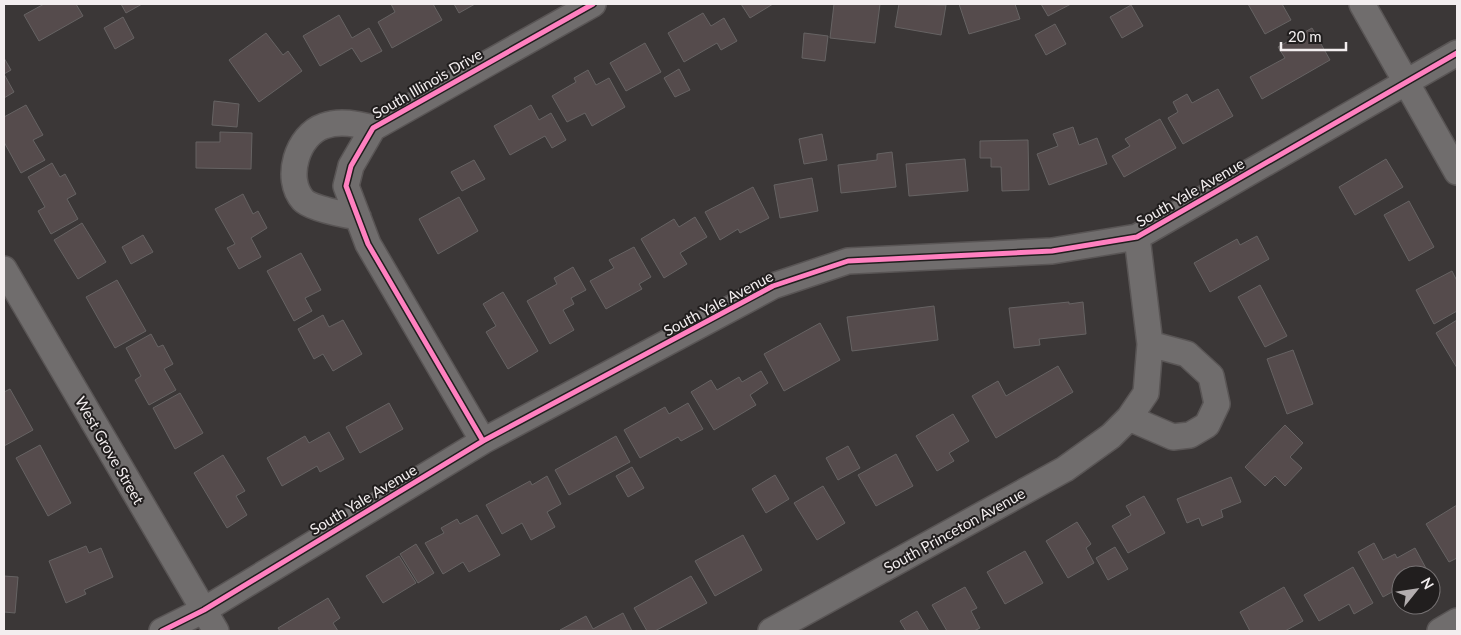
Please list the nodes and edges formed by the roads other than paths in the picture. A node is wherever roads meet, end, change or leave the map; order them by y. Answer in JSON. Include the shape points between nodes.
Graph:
{"nodes":[{"id":1,"x":593,"y":4,"type":"edge"},
{"id":2,"x":1362,"y":4,"type":"edge"},
{"id":3,"x":1457,"y":53,"type":"edge"},
{"id":4,"x":1406,"y":82,"type":"junction"},
{"id":5,"x":373,"y":128,"type":"junction"},
{"id":6,"x":1457,"y":172,"type":"edge"},
{"id":7,"x":358,"y":217,"type":"junction"},
{"id":8,"x":1137,"y":237,"type":"junction"},
{"id":9,"x":4,"y":269,"type":"edge"},
{"id":10,"x":1150,"y":344,"type":"junction"},
{"id":11,"x":1129,"y":418,"type":"junction"},
{"id":12,"x":483,"y":441,"type":"junction"},
{"id":13,"x":210,"y":621,"type":"edge"},
{"id":14,"x":1457,"y":621,"type":"edge"},
{"id":15,"x":162,"y":631,"type":"edge"},
{"id":16,"x":771,"y":631,"type":"edge"},
{"id":17,"x":1440,"y":631,"type":"edge"}],
"edges":[{"from":1,"to":5,"type":"street","name":"South Illinois Drive"},
{"from":2,"to":4,"type":"street"},
{"from":3,"to":4,"type":"street","name":"South Yale Avenue"},
{"from":4,"to":6,"type":"street"},
{"from":4,"to":8,"type":"street","name":"South Yale Avenue"},
{"from":5,"to":7,"type":"street","name":"South Illinois Drive","via":[[351,166],[346,186]]},
{"from":5,"to":7,"type":"street","name":"South Illinois Drive","via":[[348,122],[323,126],[310,136],[296,155],[293,182],[304,201]]},
{"from":7,"to":12,"type":"street","name":"South Illinois Drive","via":[[368,244]]},
{"from":8,"to":10,"type":"street","name":"South Princeton Avenue"},
{"from":8,"to":12,"type":"street","name":"South Yale Avenue","via":[[1052,251],[848,261],[773,286]]},
{"from":9,"to":13,"type":"street","name":"West Grove Street"},
{"from":10,"to":11,"type":"street","name":"South Princeton Avenue","via":[[1146,393]]},
{"from":10,"to":11,"type":"street","via":[[1187,354],[1211,376],[1217,404],[1207,425],[1190,435],[1173,437]]},
{"from":11,"to":16,"type":"street","name":"South Princeton Avenue","via":[[1111,436],[1065,469]]},
{"from":12,"to":13,"type":"street","name":"South Yale Avenue"},
{"from":13,"to":15,"type":"street","name":"South Yale Avenue"},
{"from":14,"to":17,"type":"street"}]}
